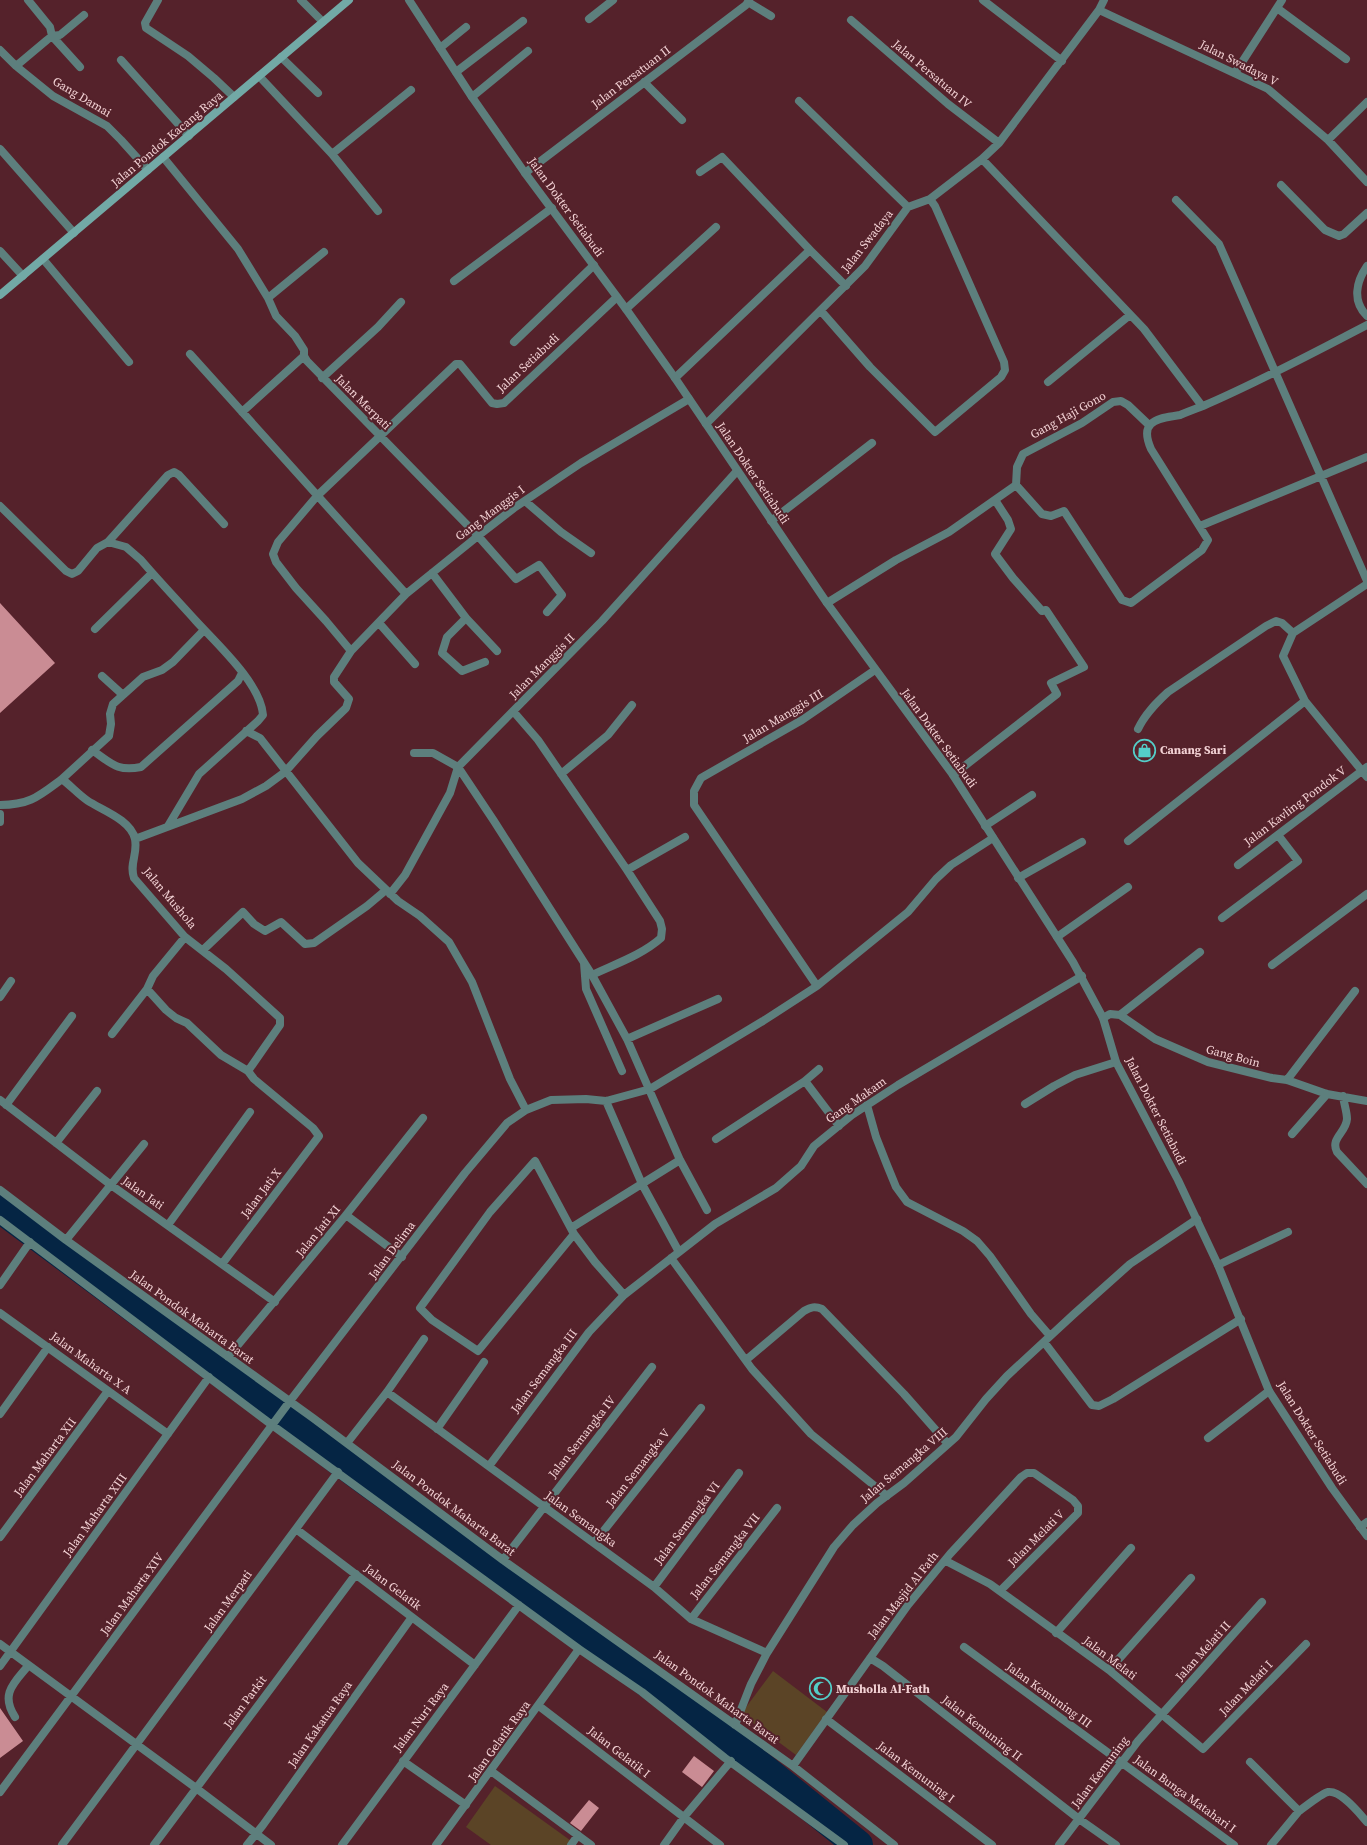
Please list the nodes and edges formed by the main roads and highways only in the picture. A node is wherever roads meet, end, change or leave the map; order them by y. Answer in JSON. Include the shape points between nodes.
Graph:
{"nodes":[{"id":1,"x":349,"y":0,"type":"edge"},
{"id":2,"x":0,"y":295,"type":"edge"}],
"edges":[{"from":1,"to":2,"type":"main road","name":"Jalan Pondok Kacang Raya"}]}
